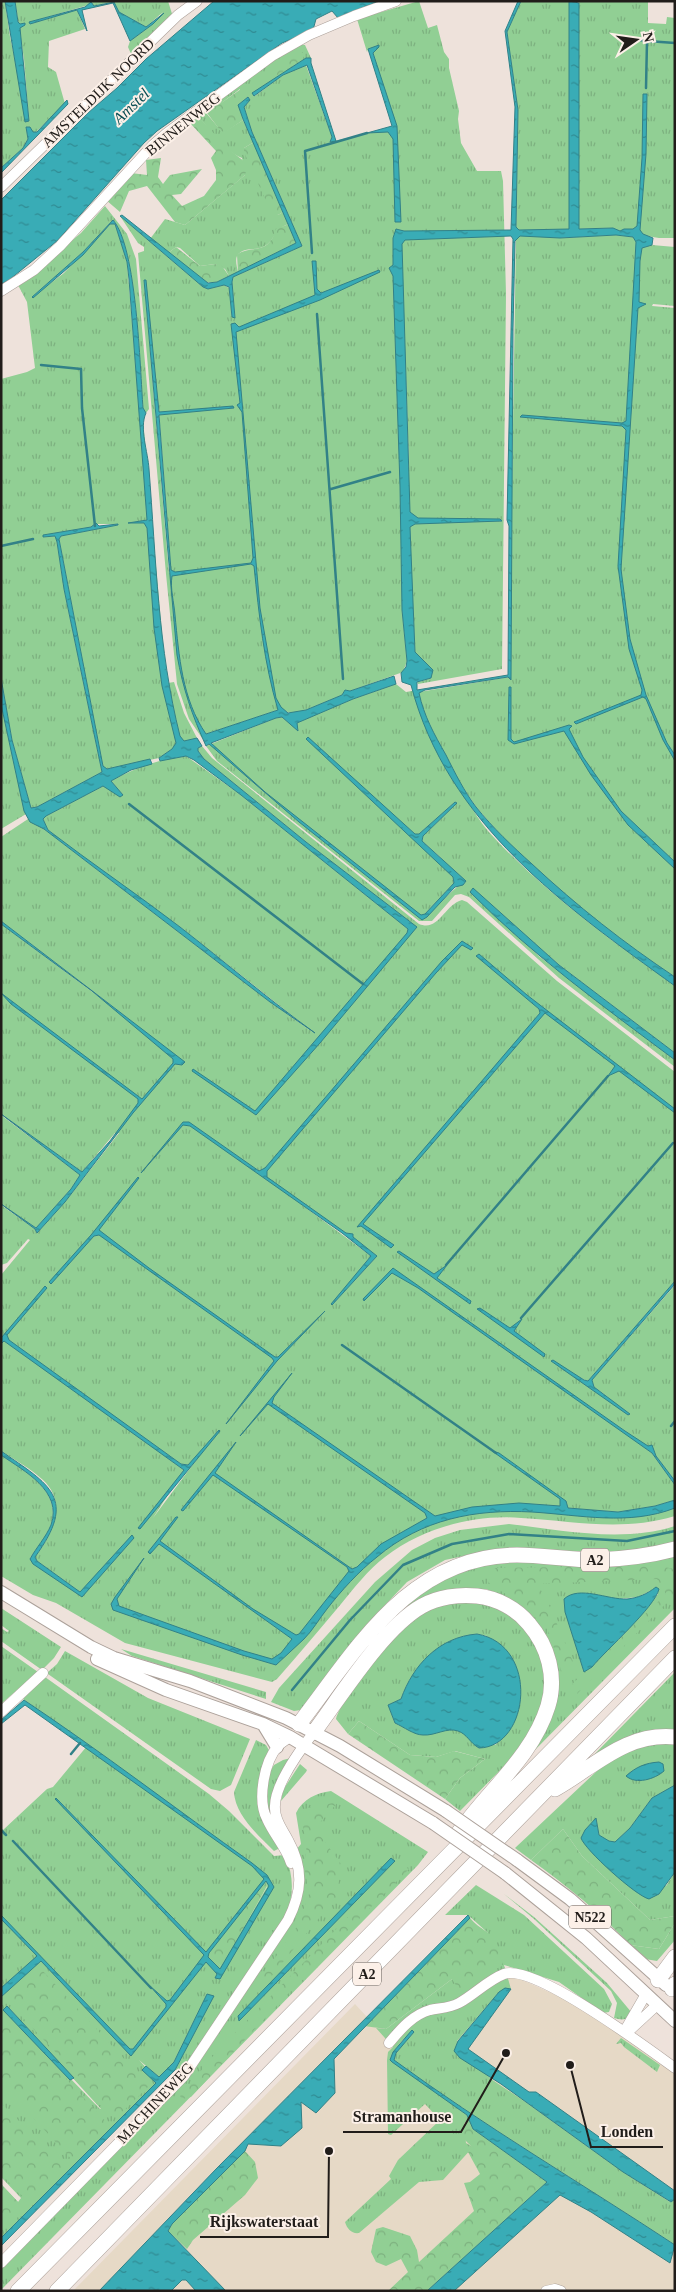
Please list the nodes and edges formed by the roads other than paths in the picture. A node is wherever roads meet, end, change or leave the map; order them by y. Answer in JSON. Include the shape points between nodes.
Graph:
{"nodes":[{"id":1,"x":197,"y":1,"type":"edge"},
{"id":2,"x":396,"y":1,"type":"edge"},
{"id":3,"x":1,"y":187,"type":"edge"},
{"id":4,"x":1,"y":291,"type":"edge"},
{"id":5,"x":675,"y":1549,"type":"edge"},
{"id":6,"x":1,"y":1592,"type":"edge"},
{"id":7,"x":1,"y":1600,"type":"edge"},
{"id":8,"x":675,"y":1626,"type":"edge"},
{"id":9,"x":675,"y":1658,"type":"edge"},
{"id":10,"x":43,"y":1673,"type":"dead end"},
{"id":11,"x":1,"y":1712,"type":"edge"},
{"id":12,"x":263,"y":1724,"type":"junction"},
{"id":13,"x":295,"y":1731,"type":"junction"},
{"id":14,"x":314,"y":1732,"type":"junction"},
{"id":15,"x":675,"y":1737,"type":"edge"},
{"id":16,"x":304,"y":1745,"type":"junction"},
{"id":17,"x":278,"y":1746,"type":"junction"},
{"id":18,"x":540,"y":1797,"type":"junction"},
{"id":19,"x":433,"y":1872,"type":"junction"},
{"id":20,"x":297,"y":1896,"type":"junction"},
{"id":21,"x":675,"y":1957,"type":"edge"},
{"id":22,"x":658,"y":1980,"type":"junction"},
{"id":23,"x":674,"y":1988,"type":"edge"},
{"id":24,"x":646,"y":1994,"type":"junction"},
{"id":25,"x":657,"y":2005,"type":"junction"},
{"id":26,"x":675,"y":2021,"type":"edge"},
{"id":27,"x":624,"y":2032,"type":"junction"},
{"id":28,"x":388,"y":2043,"type":"dead end"},
{"id":29,"x":675,"y":2068,"type":"edge"},
{"id":30,"x":1,"y":2264,"type":"edge"},
{"id":31,"x":18,"y":2291,"type":"edge"},
{"id":32,"x":57,"y":2291,"type":"edge"},
{"id":33,"x":546,"y":2291,"type":"edge"},
{"id":34,"x":561,"y":2291,"type":"edge"}],
"edges":[{"from":1,"to":3,"type":"street","name":"AMSTELDIJK NOORD","via":[[178,14]]},
{"from":2,"to":4,"type":"street","name":"BINNENWEG","via":[[309,35],[272,56],[167,133],[60,246],[34,270]]},
{"from":5,"to":13,"type":"highway","number":"A2","via":[[596,1560],[495,1556],[452,1567],[419,1585],[377,1623]]},
{"from":6,"to":13,"type":"main road","number":"N522","via":[[114,1658],[249,1702]]},
{"from":7,"to":12,"type":"main road","number":"N522","via":[[81,1651],[125,1673]]},
{"from":8,"to":19,"type":"highway","number":"A2"},
{"from":9,"to":18,"type":"highway","number":"A2"},
{"from":10,"to":11,"type":"street"},
{"from":12,"to":13,"type":"main road","number":"N522"},
{"from":12,"to":17,"type":"main road"},
{"from":13,"to":14,"type":"main road","number":"N522"},
{"from":13,"to":16,"type":"main road","number":"N522"},
{"from":13,"to":17,"type":"street"},
{"from":14,"to":16,"type":"street","name":"MACHINEWEG"},
{"from":14,"to":19,"type":"highway","number":"A2","via":[[394,1628],[422,1606],[450,1596],[482,1596],[510,1607],[524,1618],[544,1648],[551,1673],[552,1685],[544,1717],[526,1752],[474,1811]]},
{"from":14,"to":22,"type":"main road","number":"N522","bridge":true,"via":[[389,1775],[517,1860],[615,1938]]},
{"from":15,"to":18,"type":"highway","number":"A2","via":[[646,1738],[620,1746]]},
{"from":16,"to":20,"type":"street","name":"MACHINEWEG","via":[[280,1783],[274,1809],[298,1865],[300,1892]]},
{"from":16,"to":24,"type":"main road","number":"N522","bridge":true,"via":[[433,1823],[526,1888]]},
{"from":17,"to":20,"type":"street","via":[[263,1780],[261,1800],[266,1819],[289,1858]]},
{"from":18,"to":32,"type":"highway","number":"A2"},
{"from":19,"to":31,"type":"highway","number":"A2"},
{"from":20,"to":30,"type":"street","name":"MACHINEWEG","via":[[288,1920],[184,2076]]},
{"from":21,"to":22,"type":"highway"},
{"from":22,"to":23,"type":"main road","number":"N522"},
{"from":22,"to":24,"type":"main road"},
{"from":23,"to":25,"type":"main road"},
{"from":24,"to":25,"type":"main road","number":"N522"},
{"from":24,"to":27,"type":"street"},
{"from":25,"to":26,"type":"main road"},
{"from":25,"to":27,"type":"street"},
{"from":27,"to":28,"type":"street","via":[[549,1985],[515,1972],[503,1974],[457,2004],[415,2017]]},
{"from":27,"to":29,"type":"street"},
{"from":33,"to":34,"type":"street"}]}
